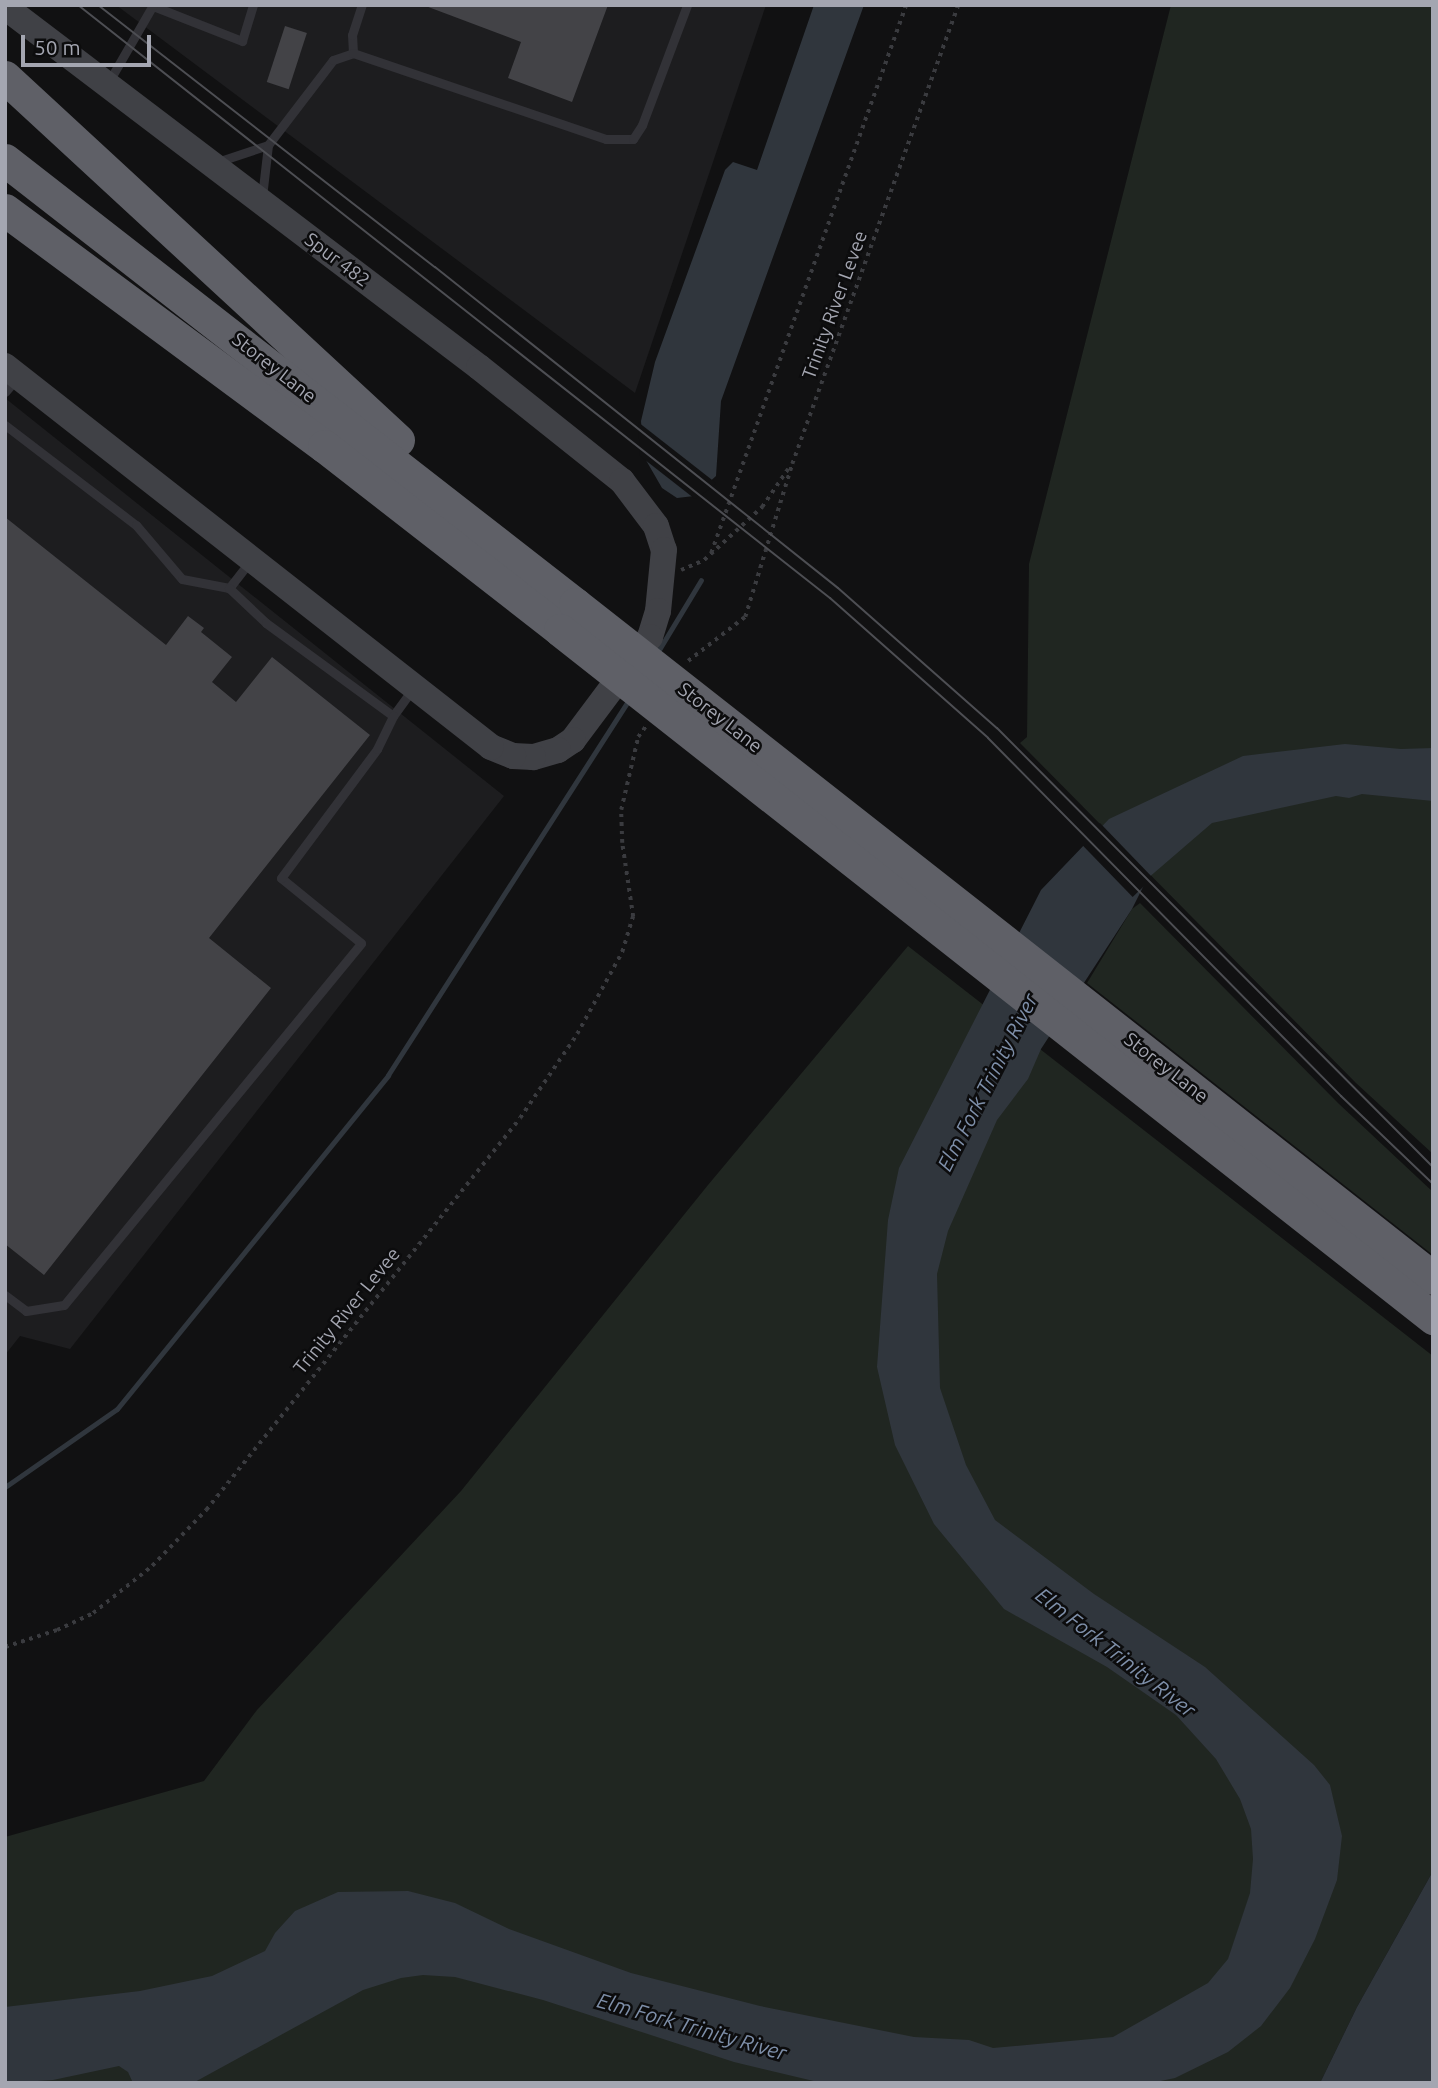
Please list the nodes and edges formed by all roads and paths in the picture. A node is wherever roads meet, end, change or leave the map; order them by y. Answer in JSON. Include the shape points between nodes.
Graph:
{"nodes":[{"id":1,"x":253,"y":5,"type":"edge"},
{"id":2,"x":362,"y":5,"type":"edge"},
{"id":3,"x":687,"y":5,"type":"edge"},
{"id":4,"x":906,"y":5,"type":"edge"},
{"id":5,"x":958,"y":5,"type":"edge"},
{"id":6,"x":153,"y":6,"type":"edge"},
{"id":7,"x":5,"y":7,"type":"edge"},
{"id":8,"x":353,"y":53,"type":"junction"},
{"id":9,"x":5,"y":77,"type":"edge"},
{"id":10,"x":108,"y":85,"type":"junction"},
{"id":11,"x":268,"y":145,"type":"junction"},
{"id":12,"x":5,"y":160,"type":"edge"},
{"id":13,"x":211,"y":163,"type":"junction"},
{"id":14,"x":261,"y":202,"type":"junction"},
{"id":15,"x":5,"y":210,"type":"edge"},
{"id":16,"x":10,"y":378,"type":"edge"},
{"id":17,"x":5,"y":425,"type":"edge"},
{"id":18,"x":792,"y":464,"type":"junction"},
{"id":19,"x":508,"y":551,"type":"junction"},
{"id":20,"x":711,"y":553,"type":"junction"},
{"id":21,"x":252,"y":558,"type":"junction"},
{"id":22,"x":663,"y":578,"type":"junction"},
{"id":23,"x":229,"y":588,"type":"junction"},
{"id":24,"x":567,"y":617,"type":"junction"},
{"id":25,"x":681,"y":672,"type":"dead end"},
{"id":26,"x":415,"y":686,"type":"junction"},
{"id":27,"x":393,"y":716,"type":"junction"},
{"id":28,"x":652,"y":716,"type":"dead end"},
{"id":29,"x":1433,"y":1278,"type":"edge"},
{"id":30,"x":5,"y":1295,"type":"edge"},
{"id":31,"x":1433,"y":1318,"type":"edge"},
{"id":32,"x":5,"y":1647,"type":"edge"}],
"edges":[{"from":1,"to":6,"type":"lane","via":[[242,41]]},
{"from":2,"to":8,"type":"lane","via":[[352,35]]},
{"from":3,"to":8,"type":"lane","via":[[633,139],[606,139]]},
{"from":4,"to":20,"type":"path"},
{"from":5,"to":18,"type":"path","name":"Trinity River Levee"},
{"from":6,"to":10,"type":"lane"},
{"from":7,"to":10,"type":"main road","name":"Spur 482"},
{"from":8,"to":11,"type":"lane","via":[[333,60]]},
{"from":9,"to":19,"type":"highway","via":[[384,427]]},
{"from":10,"to":13,"type":"main road","name":"Spur 482"},
{"from":11,"to":13,"type":"lane"},
{"from":11,"to":14,"type":"lane"},
{"from":12,"to":19,"type":"highway","name":"Storey Lane"},
{"from":13,"to":14,"type":"main road","name":"Spur 482"},
{"from":14,"to":22,"type":"main road","name":"Spur 482","via":[[622,481],[656,526],[664,550]]},
{"from":15,"to":24,"type":"highway","name":"Storey Lane","via":[[324,446]]},
{"from":16,"to":21,"type":"main road"},
{"from":17,"to":23,"type":"lane","via":[[136,525],[182,579]]},
{"from":18,"to":20,"type":"path","via":[[762,507]]},
{"from":18,"to":25,"type":"path","name":"Trinity River Levee","via":[[745,617],[688,661]]},
{"from":19,"to":24,"type":"highway","name":"Storey Lane"},
{"from":20,"to":22,"type":"path"},
{"from":21,"to":23,"type":"lane"},
{"from":21,"to":26,"type":"main road"},
{"from":22,"to":26,"type":"main road","via":[[650,637],[573,740],[558,750],[533,757],[513,756],[491,747]]},
{"from":23,"to":27,"type":"lane","via":[[266,623]]},
{"from":24,"to":29,"type":"highway","name":"Storey Lane","bridge":true},
{"from":24,"to":31,"type":"highway","name":"Storey Lane","bridge":true},
{"from":26,"to":27,"type":"lane"},
{"from":27,"to":30,"type":"lane","via":[[377,749],[281,878],[360,943],[64,1305],[26,1311]]},
{"from":28,"to":32,"type":"path","name":"Trinity River Levee","via":[[638,737],[621,810],[633,917],[622,952],[577,1034],[520,1118],[206,1510],[152,1566],[93,1613]]}]}
